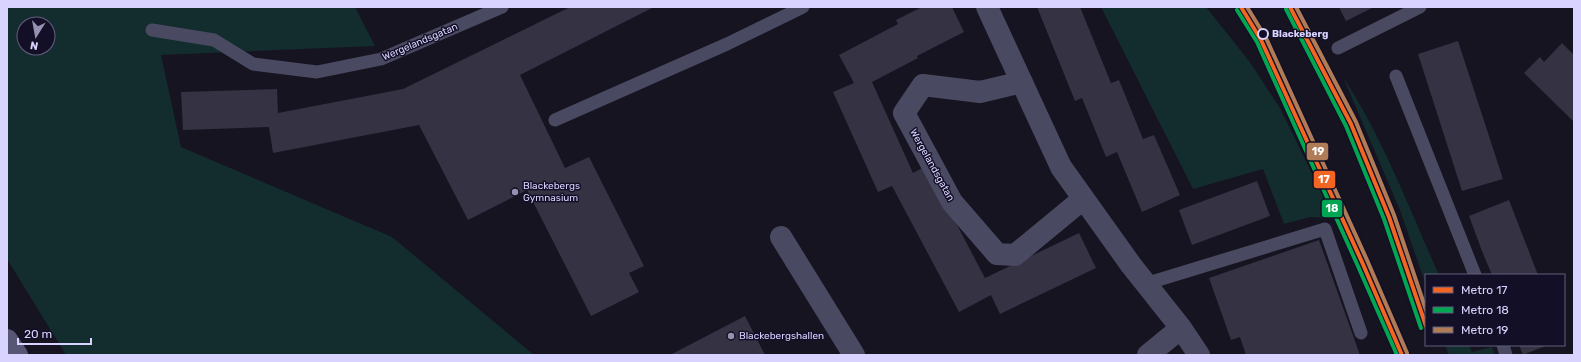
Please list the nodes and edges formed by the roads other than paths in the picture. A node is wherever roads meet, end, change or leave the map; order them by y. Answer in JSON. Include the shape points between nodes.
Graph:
{"nodes":[{"id":1,"x":502,"y":7,"type":"edge"},
{"id":2,"x":804,"y":7,"type":"edge"},
{"id":3,"x":987,"y":7,"type":"edge"},
{"id":4,"x":1420,"y":7,"type":"edge"},
{"id":5,"x":152,"y":30,"type":"dead end"},
{"id":6,"x":1338,"y":48,"type":"dead end"},
{"id":7,"x":1396,"y":76,"type":"dead end"},
{"id":8,"x":1022,"y":82,"type":"junction"},
{"id":9,"x":555,"y":120,"type":"dead end"},
{"id":10,"x":1083,"y":199,"type":"junction"},
{"id":11,"x":781,"y":237,"type":"dead end"},
{"id":12,"x":1475,"y":274,"type":"edge"},
{"id":13,"x":1145,"y":284,"type":"junction"},
{"id":14,"x":1181,"y":328,"type":"junction"},
{"id":15,"x":1361,"y":333,"type":"dead end"},
{"id":16,"x":7,"y":340,"type":"edge"},
{"id":17,"x":16,"y":355,"type":"edge"},
{"id":18,"x":854,"y":355,"type":"edge"},
{"id":19,"x":1148,"y":355,"type":"edge"},
{"id":20,"x":1199,"y":355,"type":"edge"}],
"edges":[{"from":1,"to":5,"type":"lane","name":"Wergelandsgatan","via":[[381,59],[317,72],[252,64],[214,40]]},
{"from":2,"to":9,"type":"lane"},
{"from":3,"to":8,"type":"street"},
{"from":4,"to":6,"type":"lane"},
{"from":7,"to":12,"type":"lane"},
{"from":8,"to":10,"type":"street","via":[[1061,166]]},
{"from":8,"to":10,"type":"street","name":"Wergelandsgatan","via":[[980,92],[923,85],[904,113],[952,202],[996,254],[1014,255]]},
{"from":10,"to":13,"type":"street"},
{"from":11,"to":18,"type":"street"},
{"from":13,"to":14,"type":"street"},
{"from":13,"to":15,"type":"lane","via":[[1325,229]]},
{"from":14,"to":19,"type":"street"},
{"from":14,"to":20,"type":"street"},
{"from":16,"to":17,"type":"main road"}]}
